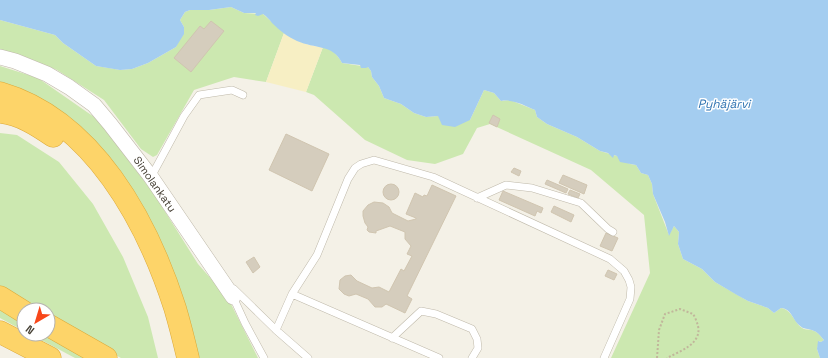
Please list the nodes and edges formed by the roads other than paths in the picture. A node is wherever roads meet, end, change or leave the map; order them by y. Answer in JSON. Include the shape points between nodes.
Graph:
{"nodes":[{"id":1,"x":0,"y":57,"type":"edge"},
{"id":2,"x":0,"y":93,"type":"edge"},
{"id":3,"x":243,"y":95,"type":"dead end"},
{"id":4,"x":0,"y":112,"type":"edge"},
{"id":5,"x":151,"y":177,"type":"junction"},
{"id":6,"x":476,"y":198,"type":"junction"},
{"id":7,"x":614,"y":232,"type":"dead end"},
{"id":8,"x":217,"y":272,"type":"junction"},
{"id":9,"x":292,"y":294,"type":"junction"},
{"id":10,"x":0,"y":297,"type":"edge"},
{"id":11,"x":233,"y":297,"type":"joint"},
{"id":12,"x":16,"y":307,"type":"edge"},
{"id":13,"x":56,"y":330,"type":"edge"},
{"id":14,"x":276,"y":330,"type":"junction"},
{"id":15,"x":0,"y":332,"type":"edge"},
{"id":16,"x":392,"y":338,"type":"junction"},
{"id":17,"x":50,"y":358,"type":"edge"},
{"id":18,"x":106,"y":358,"type":"edge"},
{"id":19,"x":175,"y":358,"type":"edge"},
{"id":20,"x":188,"y":358,"type":"edge"},
{"id":21,"x":264,"y":358,"type":"edge"},
{"id":22,"x":308,"y":358,"type":"edge"},
{"id":23,"x":440,"y":358,"type":"edge"},
{"id":24,"x":472,"y":358,"type":"edge"},
{"id":25,"x":604,"y":358,"type":"edge"}],
"edges":[{"from":1,"to":5,"type":"street","name":"Simolankatu","via":[[46,74],[94,105]]},
{"from":2,"to":20,"type":"highway","via":[[30,104],[57,121],[81,142],[125,198],[159,266],[175,308]]},
{"from":3,"to":5,"type":"lane","via":[[232,90],[199,95],[184,116]]},
{"from":4,"to":19,"type":"highway","via":[[34,123],[54,136],[72,151],[90,172],[131,235],[147,270]]},
{"from":5,"to":8,"type":"street","name":"Simolankatu"},
{"from":6,"to":7,"type":"lane","via":[[506,185],[532,188],[581,203]]},
{"from":6,"to":9,"type":"lane","via":[[433,177],[374,160],[361,164],[348,179],[317,255]]},
{"from":6,"to":25,"type":"lane","via":[[610,259],[624,271],[631,287],[630,299]]},
{"from":8,"to":11,"type":"street","name":"Simolankatu"},
{"from":8,"to":14,"type":"lane"},
{"from":9,"to":14,"type":"lane"},
{"from":9,"to":16,"type":"lane"},
{"from":10,"to":12,"type":"highway"},
{"from":11,"to":21,"type":"lane","name":"Simolankatu"},
{"from":13,"to":18,"type":"highway"},
{"from":14,"to":22,"type":"lane"},
{"from":15,"to":17,"type":"highway"},
{"from":16,"to":23,"type":"lane"},
{"from":16,"to":24,"type":"lane","via":[[421,311],[436,314],[472,330],[478,348]]}]}
